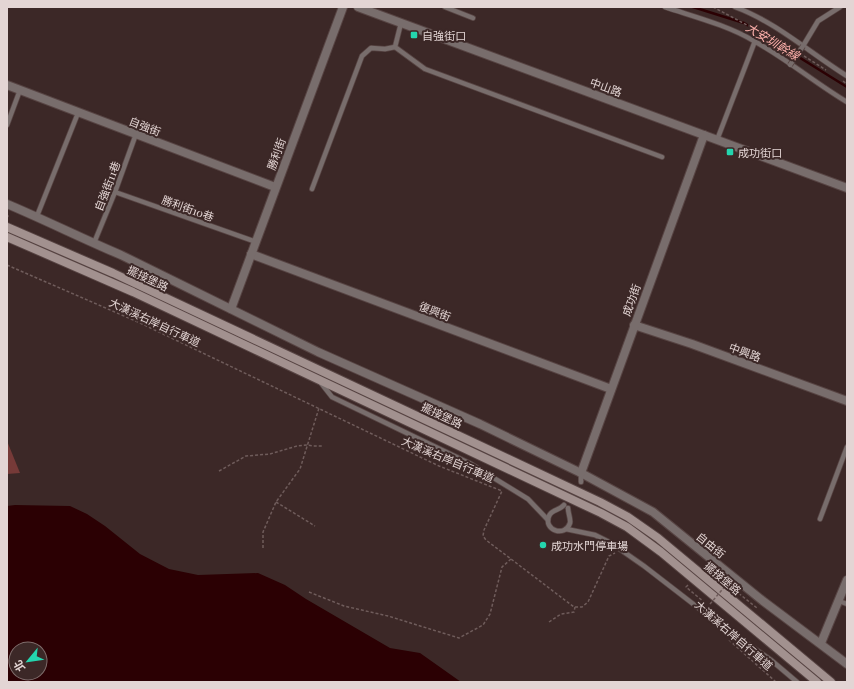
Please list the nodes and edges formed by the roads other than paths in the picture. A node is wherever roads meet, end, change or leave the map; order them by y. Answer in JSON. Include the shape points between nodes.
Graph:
{"nodes":[{"id":1,"x":343,"y":7,"type":"edge"},
{"id":2,"x":358,"y":7,"type":"edge"},
{"id":3,"x":446,"y":7,"type":"edge"},
{"id":4,"x":665,"y":7,"type":"edge"},
{"id":5,"x":735,"y":7,"type":"edge"},
{"id":6,"x":840,"y":7,"type":"edge"},
{"id":7,"x":472,"y":18,"type":"dead end"},
{"id":8,"x":401,"y":23,"type":"junction"},
{"id":9,"x":755,"y":41,"type":"junction"},
{"id":10,"x":803,"y":46,"type":"junction"},
{"id":11,"x":395,"y":47,"type":"junction"},
{"id":12,"x":790,"y":65,"type":"junction"},
{"id":13,"x":847,"y":76,"type":"edge"},
{"id":14,"x":7,"y":85,"type":"edge"},
{"id":15,"x":20,"y":90,"type":"junction"},
{"id":16,"x":847,"y":102,"type":"edge"},
{"id":17,"x":78,"y":113,"type":"junction"},
{"id":18,"x":7,"y":125,"type":"edge"},
{"id":19,"x":136,"y":134,"type":"junction"},
{"id":20,"x":704,"y":135,"type":"junction"},
{"id":21,"x":717,"y":140,"type":"junction"},
{"id":22,"x":662,"y":157,"type":"dead end"},
{"id":23,"x":275,"y":187,"type":"junction"},
{"id":24,"x":847,"y":188,"type":"edge"},
{"id":25,"x":312,"y":189,"type":"dead end"},
{"id":26,"x":115,"y":192,"type":"junction"},
{"id":27,"x":7,"y":204,"type":"edge"},
{"id":28,"x":37,"y":216,"type":"junction"},
{"id":29,"x":7,"y":227,"type":"edge"},
{"id":30,"x":7,"y":237,"type":"edge"},
{"id":31,"x":256,"y":242,"type":"junction"},
{"id":32,"x":94,"y":243,"type":"junction"},
{"id":33,"x":251,"y":254,"type":"junction"},
{"id":34,"x":231,"y":309,"type":"junction"},
{"id":35,"x":634,"y":325,"type":"junction"},
{"id":36,"x":317,"y":379,"type":"junction"},
{"id":37,"x":611,"y":389,"type":"junction"},
{"id":38,"x":847,"y":401,"type":"edge"},
{"id":39,"x":847,"y":447,"type":"edge"},
{"id":40,"x":579,"y":478,"type":"junction"},
{"id":41,"x":820,"y":519,"type":"dead end"},
{"id":42,"x":548,"y":520,"type":"junction"},
{"id":43,"x":566,"y":529,"type":"junction"},
{"id":44,"x":847,"y":580,"type":"edge"},
{"id":45,"x":838,"y":601,"type":"junction"},
{"id":46,"x":847,"y":604,"type":"edge"},
{"id":47,"x":821,"y":643,"type":"junction"},
{"id":48,"x":847,"y":664,"type":"edge"},
{"id":49,"x":797,"y":682,"type":"edge"},
{"id":50,"x":817,"y":682,"type":"edge"},
{"id":51,"x":831,"y":682,"type":"edge"}],
"edges":[{"from":1,"to":23,"type":"street","name":"勝利街"},
{"from":2,"to":8,"type":"street","name":"中山路"},
{"from":3,"to":7,"type":"lane"},
{"from":4,"to":9,"type":"lane","via":[[729,29]]},
{"from":5,"to":10,"type":"lane","via":[[750,12]]},
{"from":6,"to":10,"type":"lane","via":[[818,21]]},
{"from":8,"to":11,"type":"lane"},
{"from":8,"to":20,"type":"street","name":"中山路"},
{"from":9,"to":12,"type":"lane"},
{"from":9,"to":21,"type":"lane"},
{"from":10,"to":12,"type":"lane","bridge":true},
{"from":10,"to":13,"type":"lane"},
{"from":11,"to":22,"type":"lane","via":[[425,69]]},
{"from":11,"to":25,"type":"lane","via":[[371,48],[362,56]]},
{"from":12,"to":16,"type":"lane"},
{"from":14,"to":15,"type":"street","name":"自強街"},
{"from":15,"to":17,"type":"street","name":"自強街"},
{"from":15,"to":18,"type":"lane"},
{"from":17,"to":19,"type":"street","name":"自強街"},
{"from":17,"to":28,"type":"lane"},
{"from":19,"to":23,"type":"street","name":"自強街"},
{"from":19,"to":26,"type":"lane","name":"自強街11巷"},
{"from":20,"to":21,"type":"street","name":"中山路"},
{"from":20,"to":35,"type":"street","name":"成功街"},
{"from":21,"to":24,"type":"street","name":"中山路"},
{"from":23,"to":31,"type":"street","name":"勝利街"},
{"from":26,"to":31,"type":"lane","name":"勝利街10巷"},
{"from":26,"to":32,"type":"lane","name":"自強街11巷"},
{"from":27,"to":28,"type":"street","name":"自由街"},
{"from":28,"to":32,"type":"street","name":"自由街"},
{"from":29,"to":51,"type":"street","name":"擺接堡路","via":[[113,273],[628,517],[658,538]]},
{"from":30,"to":36,"type":"street","name":"擺接堡路","via":[[133,292]]},
{"from":31,"to":33,"type":"street","name":"勝利街"},
{"from":32,"to":34,"type":"street","name":"自由街"},
{"from":33,"to":34,"type":"street","name":"勝利街"},
{"from":33,"to":37,"type":"street","name":"復興街"},
{"from":34,"to":40,"type":"street","name":"自由街","via":[[318,352],[480,424]]},
{"from":35,"to":37,"type":"street","name":"成功街"},
{"from":35,"to":38,"type":"street","name":"中興路"},
{"from":36,"to":42,"type":"lane","via":[[332,397],[472,464],[528,499]]},
{"from":36,"to":50,"type":"street","name":"擺接堡路","via":[[601,512],[627,527],[661,552]]},
{"from":37,"to":40,"type":"street","name":"成功街"},
{"from":39,"to":41,"type":"lane"},
{"from":40,"to":47,"type":"street","name":"自由街","via":[[653,512],[763,601]]},
{"from":42,"to":43,"type":"lane","via":[[549,526],[554,530],[560,532]]},
{"from":42,"to":43,"type":"lane","via":[[553,510],[566,506],[570,519]]},
{"from":43,"to":49,"type":"lane","via":[[595,535],[611,543],[771,660]]},
{"from":44,"to":45,"type":"street"},
{"from":45,"to":46,"type":"lane"},
{"from":45,"to":47,"type":"street"},
{"from":47,"to":48,"type":"street","name":"自由街"}]}
